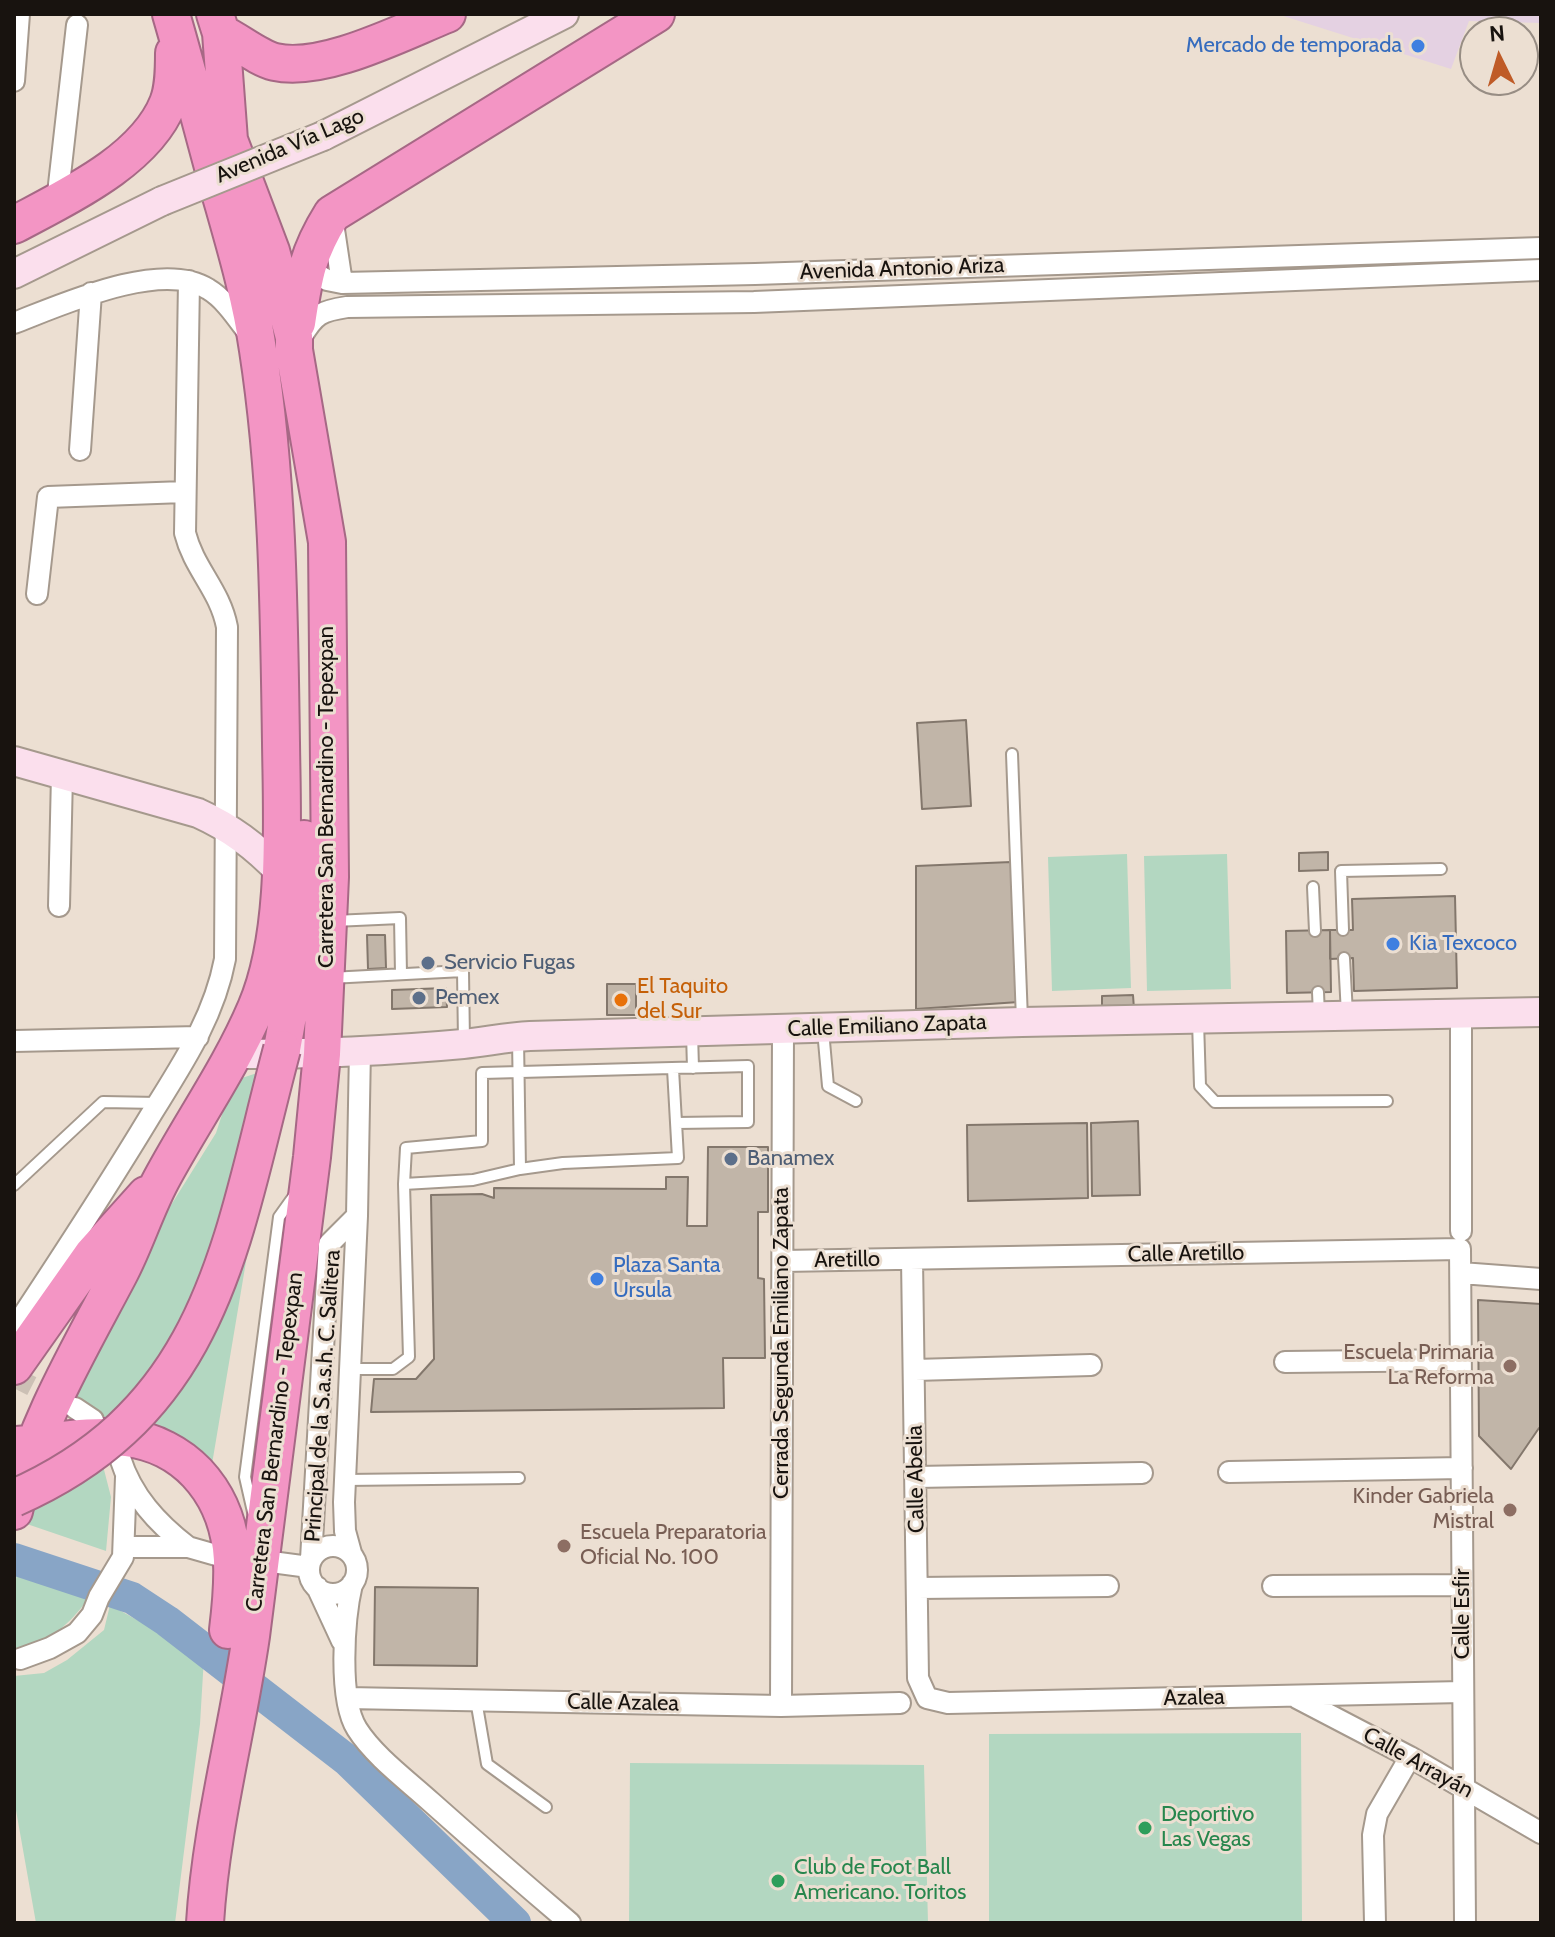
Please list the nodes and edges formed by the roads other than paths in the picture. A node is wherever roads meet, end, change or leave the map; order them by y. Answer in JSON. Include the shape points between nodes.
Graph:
{"nodes":[{"id":1,"x":19,"y":14,"type":"edge"},
{"id":2,"x":447,"y":14,"type":"edge"},
{"id":3,"x":564,"y":14,"type":"edge"},
{"id":4,"x":656,"y":14,"type":"edge"},
{"id":5,"x":173,"y":19,"type":"edge"},
{"id":6,"x":217,"y":20,"type":"edge"},
{"id":7,"x":77,"y":25,"type":"dead end"},
{"id":8,"x":14,"y":81,"type":"edge"},
{"id":9,"x":229,"y":140,"type":"junction"},
{"id":10,"x":57,"y":202,"type":"junction"},
{"id":11,"x":332,"y":214,"type":"junction"},
{"id":12,"x":14,"y":225,"type":"edge"},
{"id":13,"x":1541,"y":248,"type":"edge"},
{"id":14,"x":271,"y":251,"type":"junction"},
{"id":15,"x":306,"y":267,"type":"junction"},
{"id":16,"x":1541,"y":270,"type":"edge"},
{"id":17,"x":14,"y":274,"type":"edge"},
{"id":18,"x":755,"y":274,"type":"junction"},
{"id":19,"x":189,"y":281,"type":"junction"},
{"id":20,"x":342,"y":283,"type":"junction"},
{"id":21,"x":91,"y":293,"type":"junction"},
{"id":22,"x":754,"y":302,"type":"junction"},
{"id":23,"x":14,"y":323,"type":"edge"},
{"id":24,"x":280,"y":344,"type":"junction"},
{"id":25,"x":80,"y":450,"type":"dead end"},
{"id":26,"x":184,"y":492,"type":"junction"},
{"id":27,"x":37,"y":594,"type":"dead end"},
{"id":28,"x":1012,"y":754,"type":"dead end"},
{"id":29,"x":14,"y":761,"type":"edge"},
{"id":30,"x":62,"y":775,"type":"junction"},
{"id":31,"x":226,"y":825,"type":"junction"},
{"id":32,"x":1441,"y":869,"type":"dead end"},
{"id":33,"x":280,"y":872,"type":"junction"},
{"id":34,"x":1313,"y":887,"type":"dead end"},
{"id":35,"x":59,"y":906,"type":"dead end"},
{"id":36,"x":328,"y":921,"type":"junction"},
{"id":37,"x":1343,"y":930,"type":"dead end"},
{"id":38,"x":1315,"y":931,"type":"dead end"},
{"id":39,"x":1344,"y":958,"type":"dead end"},
{"id":40,"x":401,"y":974,"type":"junction"},
{"id":41,"x":325,"y":978,"type":"junction"},
{"id":42,"x":1328,"y":1008,"type":"junction"},
{"id":43,"x":1541,"y":1012,"type":"edge"},
{"id":44,"x":1461,"y":1013,"type":"junction"},
{"id":45,"x":1198,"y":1019,"type":"junction"},
{"id":46,"x":1022,"y":1022,"type":"junction"},
{"id":47,"x":823,"y":1028,"type":"junction"},
{"id":48,"x":783,"y":1029,"type":"junction"},
{"id":49,"x":692,"y":1031,"type":"junction"},
{"id":50,"x":518,"y":1036,"type":"junction"},
{"id":51,"x":198,"y":1037,"type":"junction"},
{"id":52,"x":14,"y":1041,"type":"edge"},
{"id":53,"x":464,"y":1044,"type":"junction"},
{"id":54,"x":360,"y":1049,"type":"junction"},
{"id":55,"x":235,"y":1054,"type":"junction"},
{"id":56,"x":322,"y":1054,"type":"junction"},
{"id":57,"x":693,"y":1068,"type":"junction"},
{"id":58,"x":673,"y":1069,"type":"junction"},
{"id":59,"x":519,"y":1072,"type":"junction"},
{"id":60,"x":856,"y":1101,"type":"dead end"},
{"id":61,"x":1387,"y":1101,"type":"dead end"},
{"id":62,"x":158,"y":1103,"type":"junction"},
{"id":63,"x":676,"y":1123,"type":"junction"},
{"id":64,"x":520,"y":1169,"type":"junction"},
{"id":65,"x":159,"y":1183,"type":"junction"},
{"id":66,"x":404,"y":1184,"type":"junction"},
{"id":67,"x":14,"y":1185,"type":"edge"},
{"id":68,"x":357,"y":1216,"type":"junction"},
{"id":69,"x":1460,"y":1240,"type":"junction"},
{"id":70,"x":912,"y":1259,"type":"junction"},
{"id":71,"x":783,"y":1261,"type":"junction"},
{"id":72,"x":1461,"y":1273,"type":"junction"},
{"id":73,"x":1541,"y":1279,"type":"edge"},
{"id":74,"x":14,"y":1329,"type":"edge"},
{"id":75,"x":1461,"y":1360,"type":"junction"},
{"id":76,"x":1285,"y":1362,"type":"dead end"},
{"id":77,"x":1091,"y":1365,"type":"dead end"},
{"id":78,"x":14,"y":1366,"type":"edge"},
{"id":79,"x":350,"y":1369,"type":"junction"},
{"id":80,"x":915,"y":1370,"type":"junction"},
{"id":81,"x":321,"y":1393,"type":"junction"},
{"id":82,"x":349,"y":1395,"type":"junction"},
{"id":83,"x":75,"y":1408,"type":"tunnel mouth"},
{"id":84,"x":93,"y":1420,"type":"dead end"},
{"id":85,"x":25,"y":1444,"type":"edge"},
{"id":86,"x":1462,"y":1468,"type":"junction"},
{"id":87,"x":1229,"y":1472,"type":"dead end"},
{"id":88,"x":1142,"y":1473,"type":"dead end"},
{"id":89,"x":916,"y":1477,"type":"junction"},
{"id":90,"x":519,"y":1478,"type":"dead end"},
{"id":91,"x":345,"y":1480,"type":"junction"},
{"id":92,"x":344,"y":1502,"type":"junction"},
{"id":93,"x":15,"y":1503,"type":"edge"},
{"id":94,"x":188,"y":1547,"type":"junction"},
{"id":95,"x":123,"y":1552,"type":"junction"},
{"id":96,"x":351,"y":1553,"type":"junction"},
{"id":97,"x":216,"y":1555,"type":"dead end"},
{"id":98,"x":271,"y":1556,"type":"junction"},
{"id":99,"x":314,"y":1558,"type":"junction"},
{"id":100,"x":352,"y":1584,"type":"junction"},
{"id":101,"x":1462,"y":1585,"type":"junction"},
{"id":102,"x":1108,"y":1586,"type":"dead end"},
{"id":103,"x":1273,"y":1586,"type":"dead end"},
{"id":104,"x":317,"y":1587,"type":"junction"},
{"id":105,"x":918,"y":1588,"type":"junction"},
{"id":106,"x":240,"y":1625,"type":"junction"},
{"id":107,"x":345,"y":1648,"type":"junction"},
{"id":108,"x":20,"y":1659,"type":"dead end"},
{"id":109,"x":1462,"y":1692,"type":"junction"},
{"id":110,"x":1294,"y":1696,"type":"junction"},
{"id":111,"x":347,"y":1698,"type":"junction"},
{"id":112,"x":927,"y":1698,"type":"joint"},
{"id":113,"x":476,"y":1700,"type":"junction"},
{"id":114,"x":900,"y":1703,"type":"dead end"},
{"id":115,"x":781,"y":1706,"type":"junction"},
{"id":116,"x":1410,"y":1757,"type":"junction"},
{"id":117,"x":1464,"y":1788,"type":"junction"},
{"id":118,"x":546,"y":1807,"type":"dead end"},
{"id":119,"x":1541,"y":1833,"type":"edge"},
{"id":120,"x":204,"y":1912,"type":"edge"},
{"id":121,"x":570,"y":1923,"type":"edge"},
{"id":122,"x":1375,"y":1923,"type":"edge"},
{"id":123,"x":1465,"y":1923,"type":"edge"}],
"edges":[{"from":1,"to":8,"type":"street"},
{"from":2,"to":6,"type":"highway","via":[[343,55],[291,64],[272,62]]},
{"from":3,"to":17,"type":"main road","name":"Avenida Vía Lago","bridge":true,"via":[[323,136],[162,201]]},
{"from":4,"to":11,"type":"highway"},
{"from":5,"to":10,"type":"highway","via":[[174,70],[169,101],[156,126],[138,148]]},
{"from":5,"to":24,"type":"highway","name":"Carretera San Bernardino - Tepexpan","via":[[236,250]]},
{"from":6,"to":9,"type":"highway","name":"Carretera San Bernardino - Tepexpan"},
{"from":7,"to":10,"type":"street"},
{"from":9,"to":14,"type":"highway","name":"Carretera San Bernardino - Tepexpan"},
{"from":9,"to":24,"type":"highway"},
{"from":10,"to":12,"type":"highway"},
{"from":11,"to":15,"type":"highway"},
{"from":11,"to":20,"type":"street"},
{"from":13,"to":18,"type":"street","name":"Avenida Antonio Ariza"},
{"from":14,"to":15,"type":"street","name":"Avenida Antonio Ariza"},
{"from":14,"to":24,"type":"highway","name":"Carretera San Bernardino - Tepexpan"},
{"from":15,"to":20,"type":"street","name":"Avenida Antonio Ariza"},
{"from":15,"to":24,"type":"highway"},
{"from":16,"to":22,"type":"street","name":"Avenida Antonio Ariza"},
{"from":18,"to":20,"type":"street","name":"Avenida Antonio Ariza"},
{"from":18,"to":22,"type":"street"},
{"from":19,"to":21,"type":"street","via":[[164,279]]},
{"from":19,"to":24,"type":"street","via":[[208,288]]},
{"from":19,"to":26,"type":"street"},
{"from":21,"to":23,"type":"street"},
{"from":21,"to":25,"type":"street"},
{"from":22,"to":24,"type":"street","name":"Avenida Antonio Ariza","via":[[347,307],[329,309]]},
{"from":24,"to":33,"type":"highway","name":"Carretera San Bernardino - Tepexpan","via":[[270,436],[278,536]]},
{"from":24,"to":36,"type":"highway","name":"Carretera San Bernardino - Tepexpan","via":[[327,542]]},
{"from":24,"to":93,"type":"highway","bridge":true,"via":[[293,465],[304,801],[304,907],[282,1049],[230,1244],[202,1322],[182,1358],[123,1430]]},
{"from":26,"to":27,"type":"street","via":[[48,497]]},
{"from":26,"to":31,"type":"street","via":[[190,552],[215,590],[227,627]]},
{"from":28,"to":46,"type":"lane"},
{"from":29,"to":30,"type":"main road"},
{"from":30,"to":31,"type":"main road"},
{"from":30,"to":35,"type":"street"},
{"from":31,"to":33,"type":"main road"},
{"from":31,"to":51,"type":"street","via":[[225,959],[219,990]]},
{"from":32,"to":37,"type":"lane","via":[[1341,871]]},
{"from":33,"to":55,"type":"highway","name":"Carretera San Bernardino - Tepexpan","via":[[269,968]]},
{"from":34,"to":38,"type":"lane"},
{"from":36,"to":40,"type":"lane","via":[[400,918]]},
{"from":36,"to":41,"type":"highway","name":"Carretera San Bernardino - Tepexpan"},
{"from":39,"to":42,"type":"lane"},
{"from":40,"to":41,"type":"lane"},
{"from":40,"to":53,"type":"lane","via":[[463,971]]},
{"from":41,"to":56,"type":"highway","name":"Carretera San Bernardino - Tepexpan"},
{"from":42,"to":44,"type":"main road","name":"Calle Emiliano Zapata"},
{"from":42,"to":45,"type":"main road","name":"Calle Emiliano Zapata"},
{"from":43,"to":44,"type":"main road","name":"Calle Emiliano Zapata"},
{"from":44,"to":69,"type":"street","name":"Calle Esfir"},
{"from":45,"to":46,"type":"main road","name":"Calle Emiliano Zapata"},
{"from":45,"to":61,"type":"lane","via":[[1200,1086],[1215,1102]]},
{"from":46,"to":47,"type":"main road","name":"Calle Emiliano Zapata"},
{"from":47,"to":48,"type":"main road","name":"Calle Emiliano Zapata"},
{"from":47,"to":60,"type":"lane","via":[[828,1086]]},
{"from":48,"to":49,"type":"main road","name":"Calle Emiliano Zapata"},
{"from":48,"to":71,"type":"street","name":"Cerrada Segunda Emiliano Zapata"},
{"from":49,"to":50,"type":"main road","name":"Calle Emiliano Zapata"},
{"from":49,"to":57,"type":"lane"},
{"from":50,"to":53,"type":"main road","name":"Calle Emiliano Zapata"},
{"from":50,"to":59,"type":"lane"},
{"from":51,"to":52,"type":"street"},
{"from":51,"to":62,"type":"street"},
{"from":53,"to":54,"type":"main road","name":"Calle Emiliano Zapata"},
{"from":54,"to":56,"type":"main road","name":"Calle Emiliano Zapata"},
{"from":54,"to":68,"type":"street"},
{"from":55,"to":56,"type":"main road","name":"Calle Emiliano Zapata"},
{"from":55,"to":65,"type":"highway","name":"Carretera San Bernardino - Tepexpan"},
{"from":56,"to":98,"type":"highway","name":"Carretera San Bernardino - Tepexpan"},
{"from":57,"to":58,"type":"lane"},
{"from":57,"to":63,"type":"lane","via":[[748,1066],[748,1122]]},
{"from":58,"to":59,"type":"lane"},
{"from":58,"to":63,"type":"lane"},
{"from":59,"to":64,"type":"lane"},
{"from":59,"to":66,"type":"lane","via":[[482,1073],[482,1141],[406,1148]]},
{"from":62,"to":67,"type":"lane","via":[[103,1102]]},
{"from":62,"to":74,"type":"street"},
{"from":63,"to":64,"type":"lane","via":[[678,1158]]},
{"from":64,"to":66,"type":"lane","via":[[473,1180]]},
{"from":65,"to":78,"type":"highway","via":[[107,1235]]},
{"from":65,"to":85,"type":"highway","name":"Carretera San Bernardino - Tepexpan","via":[[135,1241]]},
{"from":66,"to":79,"type":"lane","via":[[409,1357],[393,1369]]},
{"from":68,"to":79,"type":"street"},
{"from":68,"to":81,"type":"street","name":"Principal de la S.a.s.h. C. Salitera","via":[[329,1244]]},
{"from":69,"to":70,"type":"street","name":"Calle Aretillo"},
{"from":69,"to":72,"type":"street","name":"Calle Esfir"},
{"from":70,"to":71,"type":"street","name":"Aretillo"},
{"from":70,"to":80,"type":"street","name":"Calle Abelia"},
{"from":71,"to":115,"type":"street","name":"Cerrada Segunda Emiliano Zapata"},
{"from":72,"to":73,"type":"street"},
{"from":72,"to":75,"type":"street","name":"Calle Esfir"},
{"from":75,"to":76,"type":"street"},
{"from":75,"to":86,"type":"street","name":"Calle Esfir"},
{"from":77,"to":80,"type":"street"},
{"from":79,"to":82,"type":"street"},
{"from":80,"to":89,"type":"street","name":"Calle Abelia"},
{"from":81,"to":82,"type":"street"},
{"from":81,"to":99,"type":"street","name":"Principal de la S.a.s.h. C. Salitera"},
{"from":82,"to":91,"type":"street"},
{"from":83,"to":84,"type":"street"},
{"from":85,"to":93,"type":"highway","name":"Carretera San Bernardino - Tepexpan"},
{"from":85,"to":106,"type":"highway","via":[[128,1438],[170,1452],[189,1465],[209,1485],[229,1530]]},
{"from":86,"to":87,"type":"street"},
{"from":86,"to":101,"type":"street","name":"Calle Esfir"},
{"from":88,"to":89,"type":"street"},
{"from":89,"to":105,"type":"street","name":"Calle Abelia"},
{"from":90,"to":91,"type":"lane"},
{"from":91,"to":92,"type":"street"},
{"from":92,"to":96,"type":"street"},
{"from":92,"to":99,"type":"street","via":[[338,1523]]},
{"from":94,"to":95,"type":"street"},
{"from":94,"to":95,"type":"street","via":[[151,1514],[123,1468]]},
{"from":94,"to":97,"type":"street"},
{"from":95,"to":108,"type":"street","via":[[92,1615],[77,1633]]},
{"from":96,"to":99,"type":"street","via":[[337,1546]]},
{"from":96,"to":100,"type":"street","via":[[357,1569]]},
{"from":98,"to":99,"type":"street"},
{"from":98,"to":106,"type":"highway","name":"Carretera San Bernardino - Tepexpan"},
{"from":99,"to":104,"type":"street","via":[[309,1574]]},
{"from":100,"to":104,"type":"street","via":[[331,1594]]},
{"from":100,"to":107,"type":"street"},
{"from":101,"to":103,"type":"street"},
{"from":101,"to":109,"type":"street","name":"Calle Esfir"},
{"from":102,"to":105,"type":"street"},
{"from":104,"to":107,"type":"street"},
{"from":105,"to":112,"type":"street","name":"Calle Abelia","via":[[918,1678]]},
{"from":106,"to":120,"type":"highway","name":"Carretera San Bernardino - Tepexpan"},
{"from":107,"to":111,"type":"street"},
{"from":109,"to":110,"type":"street","name":"Azalea"},
{"from":109,"to":117,"type":"street","name":"Calle Esfir"},
{"from":110,"to":112,"type":"street","name":"Azalea","via":[[948,1703]]},
{"from":110,"to":116,"type":"street","name":"Calle Arrayán"},
{"from":111,"to":113,"type":"street","name":"Calle Azalea"},
{"from":111,"to":121,"type":"street","via":[[356,1728],[389,1765]]},
{"from":113,"to":115,"type":"street","name":"Calle Azalea"},
{"from":113,"to":118,"type":"lane","via":[[487,1764]]},
{"from":114,"to":115,"type":"street","name":"Calle Azalea"},
{"from":116,"to":117,"type":"street","name":"Calle Arrayán"},
{"from":116,"to":122,"type":"street","via":[[1377,1814]]},
{"from":117,"to":119,"type":"street","name":"Calle Arrayán"},
{"from":117,"to":123,"type":"street","name":"Calle Esfir"}]}
